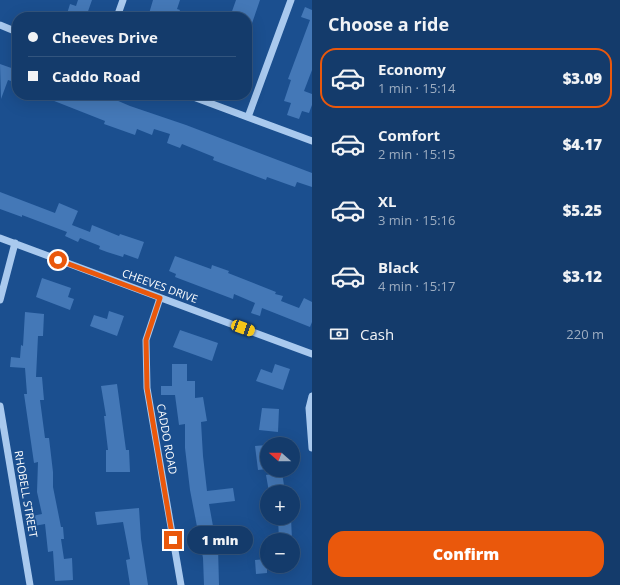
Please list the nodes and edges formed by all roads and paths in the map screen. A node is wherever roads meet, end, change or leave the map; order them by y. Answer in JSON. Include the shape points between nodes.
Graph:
{"nodes":[{"id":1,"x":123,"y":0,"type":"edge"},
{"id":2,"x":291,"y":0,"type":"edge"},
{"id":3,"x":119,"y":12,"type":"edge"},
{"id":4,"x":0,"y":25,"type":"edge"},
{"id":5,"x":12,"y":30,"type":"edge"},
{"id":6,"x":202,"y":100,"type":"edge"},
{"id":7,"x":248,"y":117,"type":"junction"},
{"id":8,"x":312,"y":141,"type":"edge"},
{"id":9,"x":0,"y":238,"type":"edge"},
{"id":10,"x":15,"y":243,"type":"junction"},
{"id":11,"x":160,"y":298,"type":"junction"},
{"id":12,"x":0,"y":300,"type":"edge"},
{"id":13,"x":312,"y":354,"type":"edge"},
{"id":14,"x":312,"y":396,"type":"edge"},
{"id":15,"x":0,"y":406,"type":"edge"},
{"id":16,"x":312,"y":448,"type":"edge"},
{"id":17,"x":30,"y":585,"type":"edge"},
{"id":18,"x":181,"y":585,"type":"edge"}],
"edges":[{"from":1,"to":3,"type":"street"},
{"from":2,"to":7,"type":"street"},
{"from":4,"to":5,"type":"street"},
{"from":6,"to":7,"type":"street"},
{"from":7,"to":8,"type":"street"},
{"from":9,"to":10,"type":"street","name":"CHEEVES DRIVE"},
{"from":10,"to":11,"type":"street","name":"CHEEVES DRIVE"},
{"from":10,"to":12,"type":"street"},
{"from":11,"to":13,"type":"street","name":"CHEEVES DRIVE"},
{"from":11,"to":18,"type":"street","name":"CADDO ROAD","via":[[146,340],[147,388]]},
{"from":14,"to":16,"type":"street","via":[[309,408]]},
{"from":15,"to":17,"type":"street","name":"RHOBELL STREET"}]}
